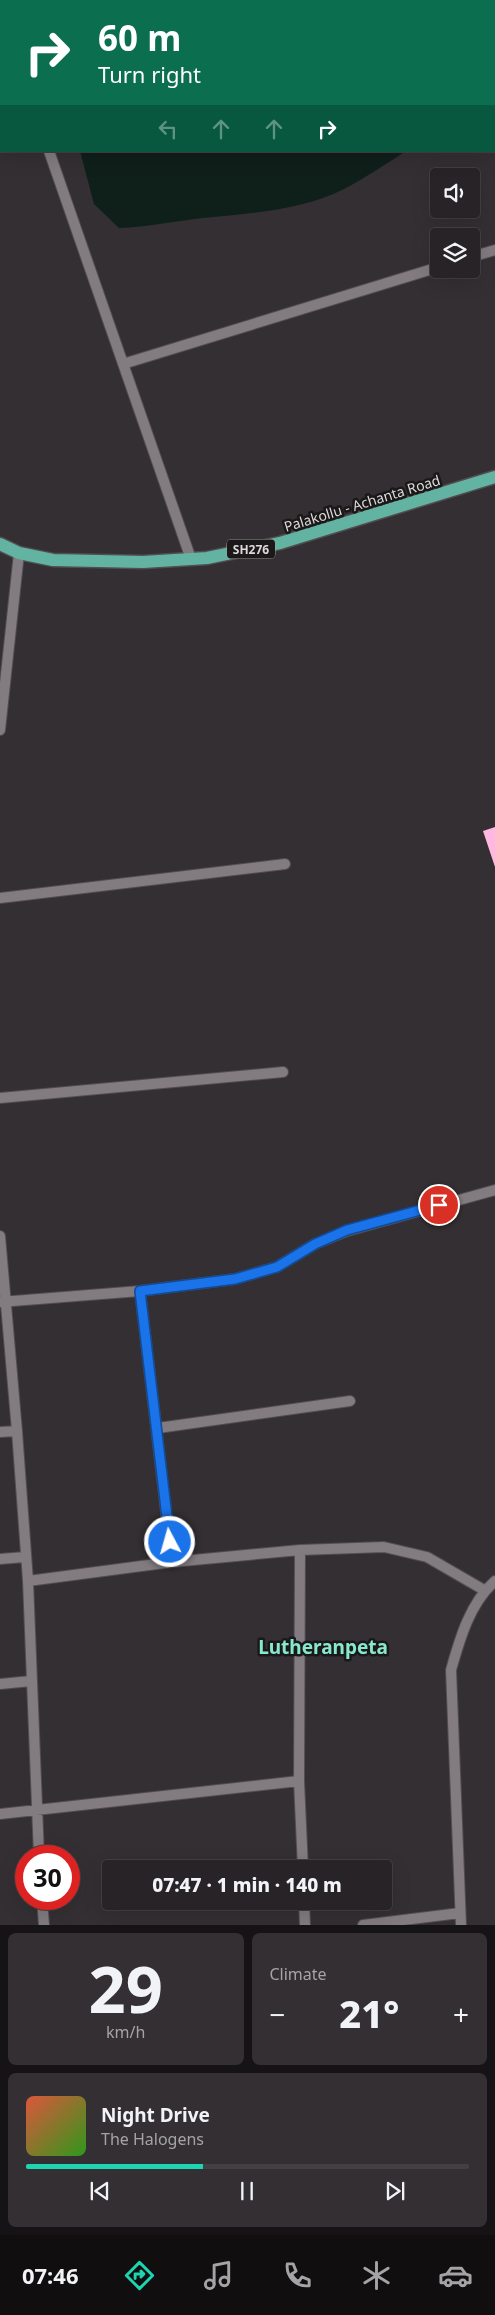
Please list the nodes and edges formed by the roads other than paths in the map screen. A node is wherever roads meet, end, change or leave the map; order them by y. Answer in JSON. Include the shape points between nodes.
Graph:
{"nodes":[{"id":1,"x":49,"y":152,"type":"edge"},
{"id":2,"x":495,"y":250,"type":"edge"},
{"id":3,"x":480,"y":254,"type":"edge"},
{"id":4,"x":430,"y":270,"type":"edge"},
{"id":5,"x":123,"y":364,"type":"junction"},
{"id":6,"x":495,"y":477,"type":"edge"},
{"id":7,"x":0,"y":544,"type":"edge"},
{"id":8,"x":19,"y":553,"type":"junction"},
{"id":9,"x":191,"y":559,"type":"junction"},
{"id":10,"x":0,"y":730,"type":"edge"},
{"id":11,"x":284,"y":864,"type":"dead end"},
{"id":12,"x":0,"y":898,"type":"edge"},
{"id":13,"x":282,"y":1072,"type":"dead end"},
{"id":14,"x":0,"y":1098,"type":"edge"},
{"id":15,"x":495,"y":1190,"type":"edge"},
{"id":16,"x":0,"y":1236,"type":"edge"},
{"id":17,"x":140,"y":1291,"type":"junction"},
{"id":18,"x":2,"y":1302,"type":"edge"},
{"id":19,"x":350,"y":1402,"type":"dead end"},
{"id":20,"x":158,"y":1428,"type":"junction"},
{"id":21,"x":17,"y":1430,"type":"junction"},
{"id":22,"x":0,"y":1432,"type":"edge"},
{"id":23,"x":300,"y":1550,"type":"junction"},
{"id":24,"x":25,"y":1557,"type":"junction"},
{"id":25,"x":0,"y":1559,"type":"edge"},
{"id":26,"x":172,"y":1562,"type":"junction"},
{"id":27,"x":28,"y":1581,"type":"junction"},
{"id":28,"x":495,"y":1581,"type":"edge"},
{"id":29,"x":484,"y":1590,"type":"junction"},
{"id":30,"x":31,"y":1681,"type":"junction"},
{"id":31,"x":0,"y":1684,"type":"edge"},
{"id":32,"x":299,"y":1782,"type":"junction"},
{"id":33,"x":36,"y":1810,"type":"junction"},
{"id":34,"x":0,"y":1814,"type":"edge"},
{"id":35,"x":38,"y":1845,"type":"edge"},
{"id":36,"x":302,"y":1860,"type":"edge"},
{"id":37,"x":43,"y":1910,"type":"edge"},
{"id":38,"x":304,"y":1910,"type":"edge"},
{"id":39,"x":460,"y":1913,"type":"junction"},
{"id":40,"x":44,"y":1925,"type":"edge"},
{"id":41,"x":305,"y":1925,"type":"edge"},
{"id":42,"x":363,"y":1925,"type":"edge"},
{"id":43,"x":461,"y":1925,"type":"edge"}],
"edges":[{"from":1,"to":5,"type":"street"},
{"from":2,"to":3,"type":"street"},
{"from":4,"to":5,"type":"street"},
{"from":5,"to":9,"type":"street"},
{"from":6,"to":9,"type":"main road","name":"Palakollu - Achanta Road","number":"SH276","via":[[280,544]]},
{"from":7,"to":8,"type":"main road","name":"Palakollu - Achanta Road","number":"SH276"},
{"from":8,"to":9,"type":"main road","name":"Palakollu - Achanta Road","number":"SH276","via":[[53,560],[143,562]]},
{"from":8,"to":10,"type":"street"},
{"from":11,"to":12,"type":"street"},
{"from":13,"to":14,"type":"street"},
{"from":15,"to":17,"type":"street","via":[[347,1230],[315,1244],[277,1267],[235,1279]]},
{"from":16,"to":18,"type":"street"},
{"from":17,"to":18,"type":"street"},
{"from":17,"to":20,"type":"street"},
{"from":18,"to":21,"type":"street"},
{"from":19,"to":20,"type":"street"},
{"from":20,"to":26,"type":"street"},
{"from":21,"to":22,"type":"street"},
{"from":21,"to":24,"type":"street"},
{"from":23,"to":26,"type":"street"},
{"from":23,"to":29,"type":"street","via":[[384,1547],[427,1557]]},
{"from":23,"to":32,"type":"street"},
{"from":24,"to":25,"type":"street"},
{"from":24,"to":27,"type":"street"},
{"from":26,"to":27,"type":"street"},
{"from":27,"to":30,"type":"street"},
{"from":28,"to":29,"type":"street"},
{"from":29,"to":39,"type":"street","via":[[462,1632],[451,1670]]},
{"from":30,"to":31,"type":"street"},
{"from":30,"to":33,"type":"street"},
{"from":32,"to":33,"type":"street"},
{"from":32,"to":36,"type":"street"},
{"from":33,"to":34,"type":"street"},
{"from":33,"to":35,"type":"street"},
{"from":37,"to":40,"type":"street"},
{"from":38,"to":41,"type":"street"},
{"from":39,"to":42,"type":"street"},
{"from":39,"to":43,"type":"street"}]}
